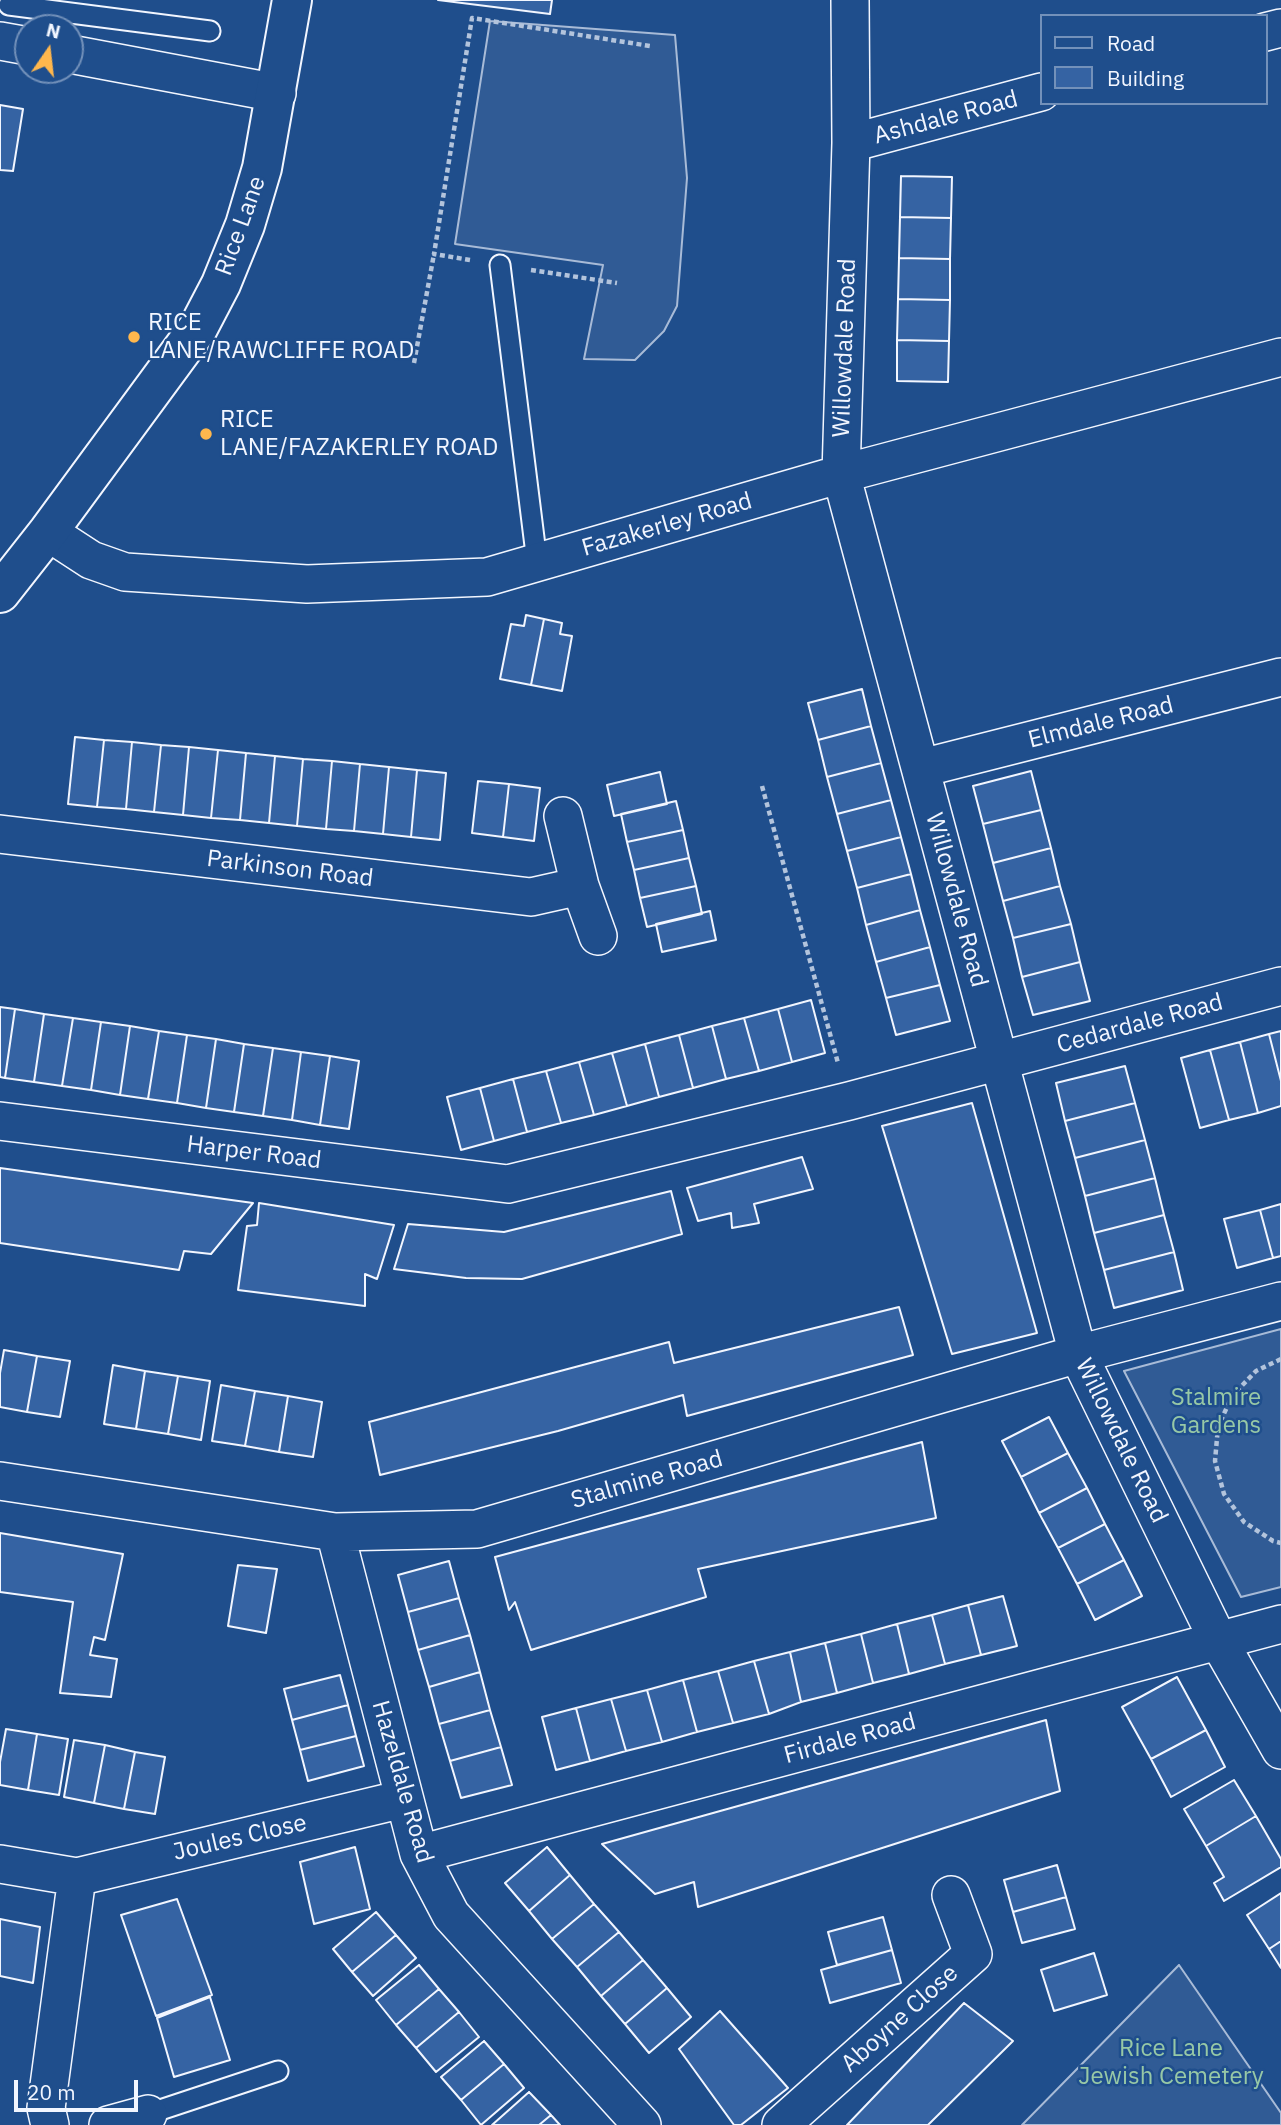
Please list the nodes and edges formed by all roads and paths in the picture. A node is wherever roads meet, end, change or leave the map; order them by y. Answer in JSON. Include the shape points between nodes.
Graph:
{"nodes":[{"id":1,"x":292,"y":0,"type":"edge"},
{"id":2,"x":850,"y":0,"type":"edge"},
{"id":3,"x":9,"y":5,"type":"dead end"},
{"id":4,"x":210,"y":31,"type":"dead end"},
{"id":5,"x":650,"y":46,"type":"dead end"},
{"id":6,"x":84,"y":57,"type":"edge"},
{"id":7,"x":1040,"y":92,"type":"edge"},
{"id":8,"x":277,"y":93,"type":"junction"},
{"id":9,"x":851,"y":143,"type":"junction"},
{"id":10,"x":434,"y":254,"type":"junction"},
{"id":11,"x":500,"y":265,"type":"junction"},
{"id":12,"x":617,"y":283,"type":"dead end"},
{"id":13,"x":1281,"y":357,"type":"edge"},
{"id":14,"x":414,"y":363,"type":"dead end"},
{"id":15,"x":841,"y":474,"type":"junction"},
{"id":16,"x":48,"y":532,"type":"junction"},
{"id":17,"x":537,"y":562,"type":"junction"},
{"id":18,"x":4,"y":577,"type":"edge"},
{"id":19,"x":1281,"y":677,"type":"edge"},
{"id":20,"x":922,"y":768,"type":"junction"},
{"id":21,"x":762,"y":786,"type":"dead end"},
{"id":22,"x":563,"y":816,"type":"dead end"},
{"id":23,"x":0,"y":834,"type":"edge"},
{"id":24,"x":580,"y":886,"type":"junction"},
{"id":25,"x":597,"y":936,"type":"dead end"},
{"id":26,"x":1281,"y":986,"type":"edge"},
{"id":27,"x":999,"y":1062,"type":"junction"},
{"id":28,"x":849,"y":1101,"type":"junction"},
{"id":29,"x":0,"y":1121,"type":"edge"},
{"id":30,"x":508,"y":1184,"type":"joint"},
{"id":31,"x":1281,"y":1301,"type":"edge"},
{"id":32,"x":1078,"y":1354,"type":"junction"},
{"id":33,"x":1281,"y":1359,"type":"edge"},
{"id":34,"x":0,"y":1481,"type":"edge"},
{"id":35,"x":335,"y":1532,"type":"junction"},
{"id":36,"x":1281,"y":1543,"type":"edge"},
{"id":37,"x":1281,"y":1624,"type":"edge"},
{"id":38,"x":1219,"y":1640,"type":"junction"},
{"id":39,"x":1281,"y":1750,"type":"edge"},
{"id":40,"x":403,"y":1799,"type":"junction"},
{"id":41,"x":419,"y":1854,"type":"junction"},
{"id":42,"x":0,"y":1864,"type":"edge"},
{"id":43,"x":76,"y":1877,"type":"junction"},
{"id":44,"x":951,"y":1895,"type":"dead end"},
{"id":45,"x":278,"y":2071,"type":"dead end"},
{"id":46,"x":148,"y":2114,"type":"joint"},
{"id":47,"x":50,"y":2125,"type":"edge"},
{"id":48,"x":108,"y":2125,"type":"edge"},
{"id":49,"x":642,"y":2125,"type":"edge"},
{"id":50,"x":780,"y":2125,"type":"edge"}],
"edges":[{"from":1,"to":8,"type":"highway","name":"Rice Lane"},
{"from":2,"to":9,"type":"street","name":"Willowdale Road"},
{"from":3,"to":4,"type":"lane"},
{"from":5,"to":10,"type":"path","via":[[472,18]]},
{"from":6,"to":8,"type":"street"},
{"from":7,"to":9,"type":"street","name":"Ashdale Road"},
{"from":8,"to":16,"type":"highway","name":"Rice Lane","via":[[245,226],[221,284],[198,328]]},
{"from":9,"to":15,"type":"street","name":"Willowdale Road"},
{"from":10,"to":11,"type":"path"},
{"from":10,"to":14,"type":"path"},
{"from":11,"to":12,"type":"path"},
{"from":11,"to":17,"type":"lane"},
{"from":13,"to":15,"type":"street","name":"Fazakerley Road"},
{"from":15,"to":17,"type":"street","name":"Fazakerley Road"},
{"from":15,"to":20,"type":"street","name":"Willowdale Road"},
{"from":16,"to":17,"type":"street","name":"Fazakerley Road","via":[[91,560],[125,572],[222,580],[307,584],[487,577]]},
{"from":16,"to":18,"type":"highway","name":"Rice Lane"},
{"from":19,"to":20,"type":"street","name":"Elmdale Road"},
{"from":20,"to":27,"type":"street","name":"Willowdale Road"},
{"from":21,"to":28,"type":"path"},
{"from":22,"to":24,"type":"street"},
{"from":23,"to":24,"type":"street","name":"Parkinson Road","via":[[531,897]]},
{"from":24,"to":25,"type":"street"},
{"from":26,"to":27,"type":"street","name":"Cedardale Road"},
{"from":27,"to":28,"type":"street","name":"Cedardale Road"},
{"from":27,"to":32,"type":"street","name":"Willowdale Road"},
{"from":28,"to":30,"type":"street","name":"Cedardale Road"},
{"from":29,"to":30,"type":"street","name":"Harper Road"},
{"from":31,"to":32,"type":"street","name":"Stalmine Road"},
{"from":32,"to":35,"type":"street","name":"Stalmine Road","via":[[477,1529]]},
{"from":32,"to":38,"type":"street","name":"Willowdale Road"},
{"from":33,"to":36,"type":"path","via":[[1256,1371],[1232,1396],[1218,1426],[1215,1461],[1224,1494],[1244,1522]]},
{"from":34,"to":35,"type":"street","name":"Stalmine Road"},
{"from":35,"to":40,"type":"street","name":"Hazeldale Road"},
{"from":37,"to":38,"type":"street","name":"Firdale Road"},
{"from":38,"to":39,"type":"street","name":"Willowdale Road"},
{"from":38,"to":41,"type":"street","name":"Firdale Road"},
{"from":40,"to":41,"type":"street","name":"Hazeldale Road"},
{"from":40,"to":43,"type":"street","name":"Joules Close"},
{"from":41,"to":49,"type":"street","name":"Hazeldale Road","via":[[451,1915]]},
{"from":42,"to":43,"type":"street","name":"Joules Close"},
{"from":43,"to":47,"type":"street","via":[[46,2108]]},
{"from":44,"to":50,"type":"street","name":"Aboyne Close","via":[[973,1954]]},
{"from":45,"to":46,"type":"lane"},
{"from":46,"to":48,"type":"street"}]}
